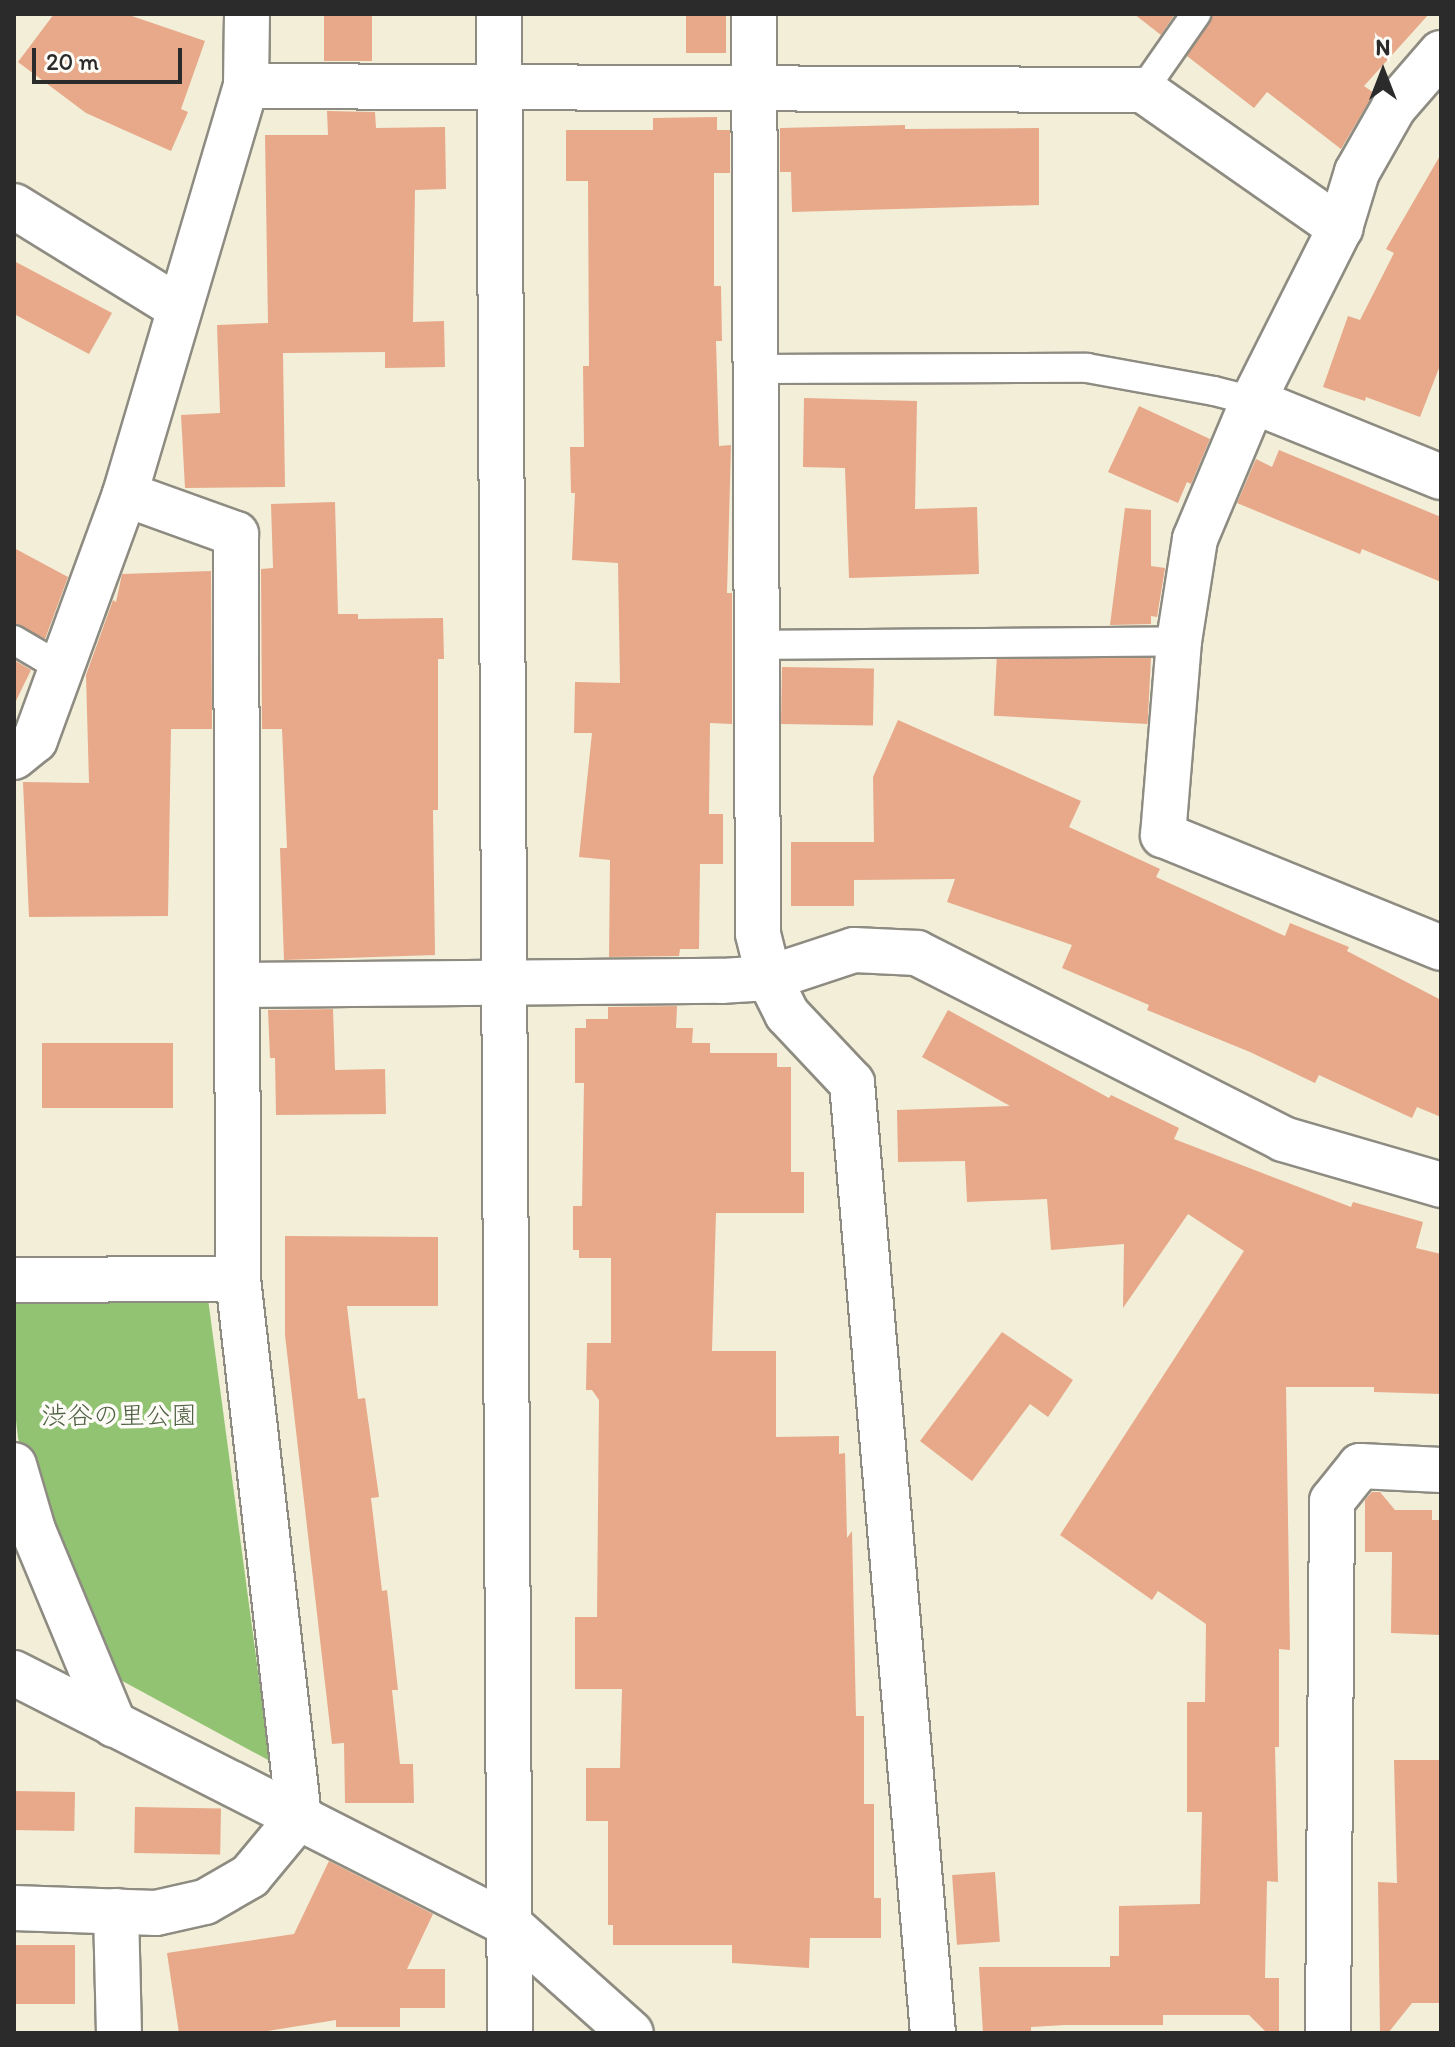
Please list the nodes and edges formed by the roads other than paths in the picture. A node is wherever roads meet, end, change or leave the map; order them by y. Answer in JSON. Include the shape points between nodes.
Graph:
{"nodes":[{"id":1,"x":247,"y":14,"type":"edge"},
{"id":2,"x":499,"y":14,"type":"edge"},
{"id":3,"x":754,"y":14,"type":"edge"},
{"id":4,"x":1196,"y":14,"type":"edge"},
{"id":5,"x":1441,"y":53,"type":"edge"},
{"id":6,"x":499,"y":85,"type":"junction"},
{"id":7,"x":246,"y":86,"type":"junction"},
{"id":8,"x":753,"y":86,"type":"junction"},
{"id":9,"x":1143,"y":90,"type":"junction"},
{"id":10,"x":14,"y":206,"type":"edge"},
{"id":11,"x":1340,"y":228,"type":"junction"},
{"id":12,"x":179,"y":308,"type":"junction"},
{"id":13,"x":755,"y":369,"type":"junction"},
{"id":14,"x":1253,"y":401,"type":"junction"},
{"id":15,"x":1441,"y":477,"type":"edge"},
{"id":16,"x":125,"y":494,"type":"junction"},
{"id":17,"x":14,"y":640,"type":"edge"},
{"id":18,"x":1179,"y":641,"type":"junction"},
{"id":19,"x":759,"y":645,"type":"junction"},
{"id":20,"x":60,"y":667,"type":"junction"},
{"id":21,"x":14,"y":757,"type":"edge"},
{"id":22,"x":1441,"y":948,"type":"edge"},
{"id":23,"x":769,"y":978,"type":"junction"},
{"id":24,"x":505,"y":983,"type":"junction"},
{"id":25,"x":238,"y":985,"type":"junction"},
{"id":26,"x":1441,"y":1185,"type":"edge"},
{"id":27,"x":238,"y":1279,"type":"junction"},
{"id":28,"x":14,"y":1280,"type":"edge"},
{"id":29,"x":14,"y":1465,"type":"edge"},
{"id":30,"x":1441,"y":1470,"type":"edge"},
{"id":31,"x":14,"y":1673,"type":"edge"},
{"id":32,"x":114,"y":1725,"type":"junction"},
{"id":33,"x":299,"y":1817,"type":"junction"},
{"id":34,"x":14,"y":1908,"type":"edge"},
{"id":35,"x":116,"y":1911,"type":"junction"},
{"id":36,"x":510,"y":1925,"type":"junction"},
{"id":37,"x":119,"y":2033,"type":"edge"},
{"id":38,"x":510,"y":2033,"type":"edge"},
{"id":39,"x":631,"y":2033,"type":"edge"},
{"id":40,"x":933,"y":2033,"type":"edge"},
{"id":41,"x":1328,"y":2033,"type":"edge"}],
"edges":[{"from":1,"to":7,"type":"street"},
{"from":2,"to":6,"type":"street"},
{"from":3,"to":8,"type":"street"},
{"from":4,"to":9,"type":"lane"},
{"from":5,"to":11,"type":"street","via":[[1394,107],[1357,172]]},
{"from":6,"to":7,"type":"street"},
{"from":6,"to":8,"type":"street"},
{"from":6,"to":24,"type":"street"},
{"from":7,"to":12,"type":"street"},
{"from":8,"to":9,"type":"street"},
{"from":8,"to":13,"type":"street"},
{"from":9,"to":11,"type":"street"},
{"from":10,"to":12,"type":"street"},
{"from":11,"to":14,"type":"street"},
{"from":12,"to":16,"type":"street"},
{"from":13,"to":14,"type":"lane","via":[[1087,368]]},
{"from":13,"to":19,"type":"street"},
{"from":14,"to":15,"type":"street"},
{"from":14,"to":18,"type":"street","via":[[1195,539]]},
{"from":16,"to":20,"type":"street"},
{"from":16,"to":25,"type":"street","via":[[236,534]]},
{"from":17,"to":20,"type":"lane"},
{"from":18,"to":19,"type":"lane"},
{"from":18,"to":22,"type":"street","via":[[1163,835]]},
{"from":19,"to":23,"type":"street","via":[[758,934]]},
{"from":20,"to":21,"type":"street","via":[[35,740]]},
{"from":23,"to":24,"type":"street"},
{"from":23,"to":26,"type":"street","via":[[854,950],[917,953],[1283,1139]]},
{"from":23,"to":40,"type":"street","via":[[787,1014],[852,1083]]},
{"from":24,"to":25,"type":"street"},
{"from":24,"to":36,"type":"street"},
{"from":25,"to":27,"type":"street"},
{"from":27,"to":28,"type":"street"},
{"from":27,"to":33,"type":"street"},
{"from":29,"to":32,"type":"street","via":[[33,1530]]},
{"from":30,"to":41,"type":"street","via":[[1360,1466],[1332,1501]]},
{"from":31,"to":32,"type":"street"},
{"from":32,"to":33,"type":"street"},
{"from":33,"to":35,"type":"street","via":[[250,1876],[205,1902],[156,1913]]},
{"from":33,"to":36,"type":"street"},
{"from":34,"to":35,"type":"street"},
{"from":35,"to":37,"type":"street"},
{"from":36,"to":38,"type":"street"},
{"from":36,"to":39,"type":"street"}]}
